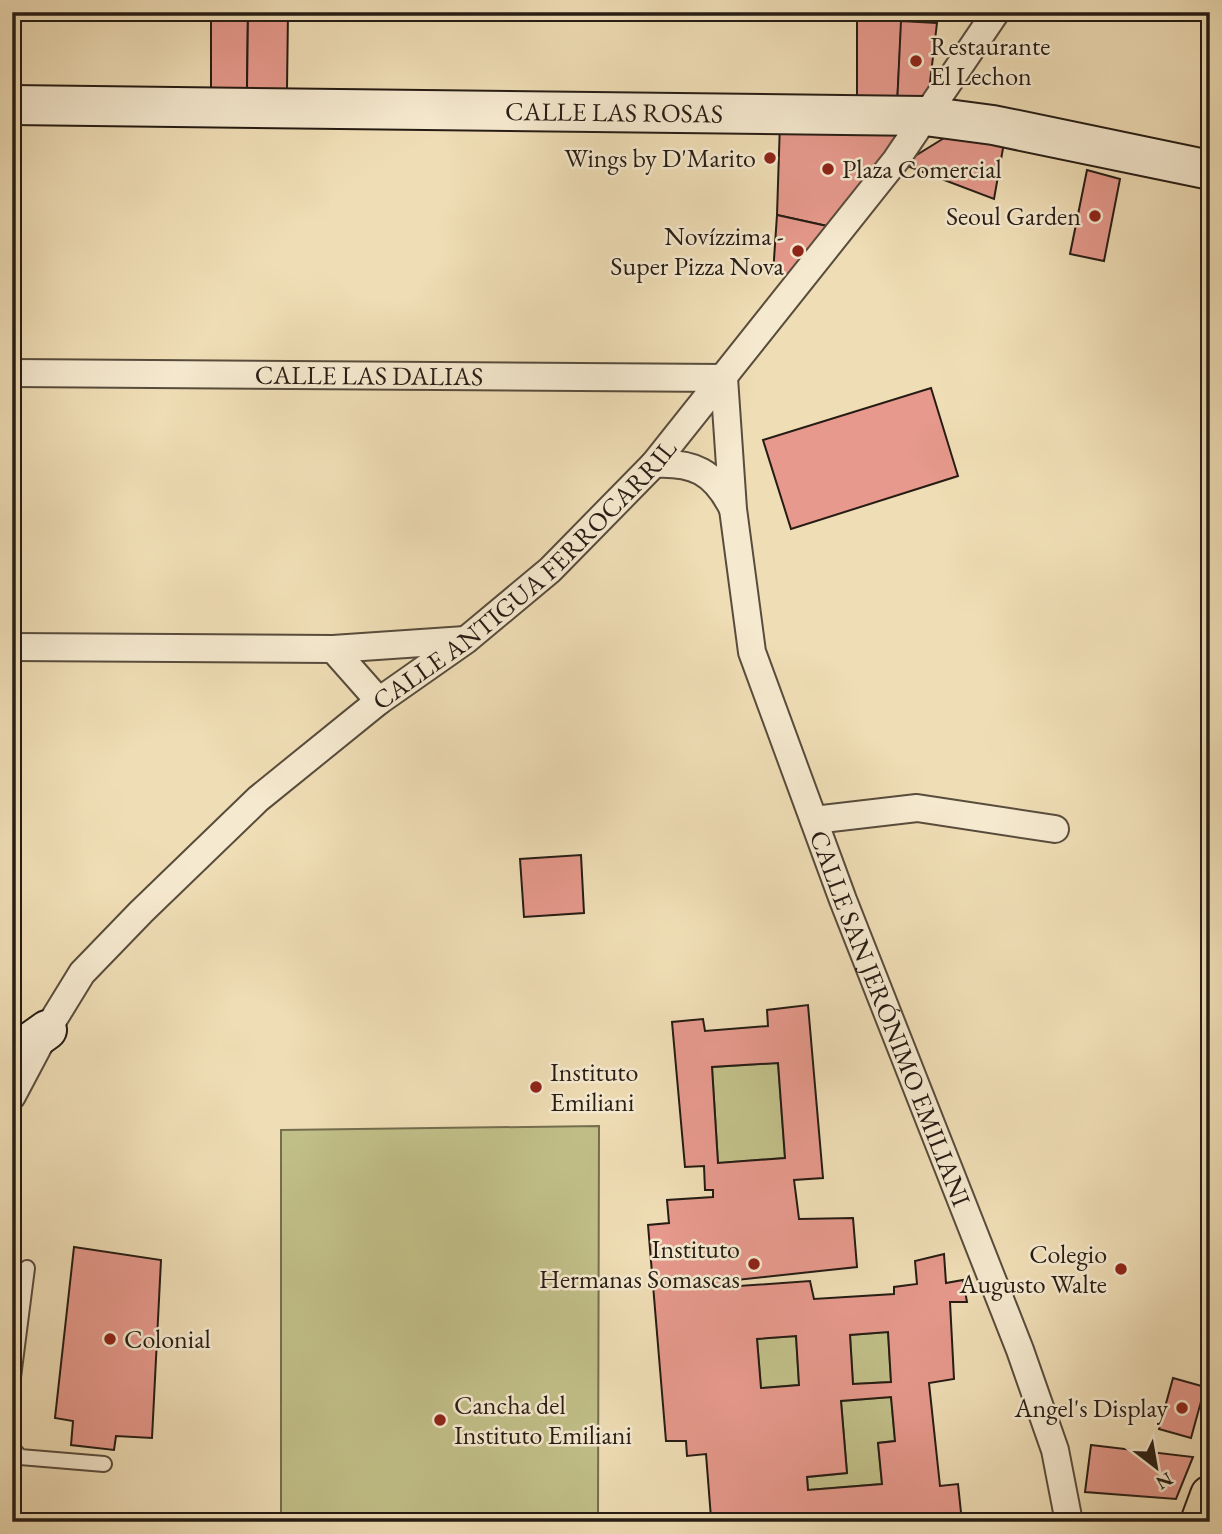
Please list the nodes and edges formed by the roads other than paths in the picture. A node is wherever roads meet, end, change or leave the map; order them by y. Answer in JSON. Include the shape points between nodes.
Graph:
{"nodes":[{"id":1,"x":996,"y":12,"type":"edge"},
{"id":2,"x":12,"y":105,"type":"edge"},
{"id":3,"x":925,"y":116,"type":"junction"},
{"id":4,"x":1210,"y":170,"type":"edge"},
{"id":5,"x":12,"y":373,"type":"edge"},
{"id":6,"x":724,"y":378,"type":"junction"},
{"id":7,"x":654,"y":464,"type":"junction"},
{"id":8,"x":733,"y":509,"type":"junction"},
{"id":9,"x":466,"y":640,"type":"junction"},
{"id":10,"x":12,"y":648,"type":"edge"},
{"id":11,"x":333,"y":649,"type":"junction"},
{"id":12,"x":379,"y":701,"type":"junction"},
{"id":13,"x":814,"y":820,"type":"junction"},
{"id":14,"x":1055,"y":829,"type":"dead end"},
{"id":15,"x":47,"y":1030,"type":"junction"},
{"id":16,"x":12,"y":1047,"type":"edge"},
{"id":17,"x":12,"y":1096,"type":"edge"},
{"id":18,"x":27,"y":1268,"type":"dead end"},
{"id":19,"x":12,"y":1385,"type":"edge"},
{"id":20,"x":12,"y":1448,"type":"edge"},
{"id":21,"x":104,"y":1464,"type":"dead end"},
{"id":22,"x":1210,"y":1489,"type":"edge"},
{"id":23,"x":1210,"y":1495,"type":"edge"},
{"id":24,"x":1069,"y":1522,"type":"edge"},
{"id":25,"x":1180,"y":1522,"type":"edge"},
{"id":26,"x":1200,"y":1522,"type":"edge"}],
"edges":[{"from":1,"to":3,"type":"street","name":"CALLE ANTIGUA FERROCARRIL"},
{"from":2,"to":3,"type":"street","name":"CALLE LAS ROSAS"},
{"from":3,"to":4,"type":"street","name":"CALLE LAS ROSAS","via":[[993,125]]},
{"from":3,"to":6,"type":"street","name":"CALLE ANTIGUA FERROCARRIL","via":[[896,160]]},
{"from":5,"to":6,"type":"street","name":"CALLE LAS DALIAS"},
{"from":6,"to":7,"type":"street","name":"CALLE ANTIGUA FERROCARRIL"},
{"from":6,"to":8,"type":"street","name":"CALLE SAN JERÓNIMO EMILIANI"},
{"from":7,"to":8,"type":"street","name":"CALLE SAN JERÓNIMO EMILIANI","via":[[691,466],[709,475]]},
{"from":7,"to":9,"type":"street","name":"CALLE ANTIGUA FERROCARRIL","via":[[550,570]]},
{"from":8,"to":13,"type":"street","name":"CALLE SAN JERÓNIMO EMILIANI","via":[[752,652]]},
{"from":9,"to":11,"type":"street"},
{"from":9,"to":12,"type":"street","name":"CALLE ANTIGUA FERROCARRIL"},
{"from":10,"to":11,"type":"street"},
{"from":11,"to":12,"type":"street"},
{"from":12,"to":15,"type":"street","name":"CALLE ANTIGUA FERROCARRIL","via":[[258,799],[141,912],[82,973]]},
{"from":13,"to":14,"type":"street","via":[[917,808]]},
{"from":13,"to":24,"type":"street","name":"CALLE SAN JERÓNIMO EMILIANI","via":[[1020,1350],[1055,1450]]},
{"from":15,"to":16,"type":"street","via":[[26,1045]]},
{"from":15,"to":17,"type":"street","name":"CALLE ANTIGUA FERROCARRIL"},
{"from":18,"to":19,"type":"lane"},
{"from":20,"to":21,"type":"lane","via":[[20,1457]]},
{"from":22,"to":25,"type":"street"},
{"from":23,"to":26,"type":"main road"}]}
